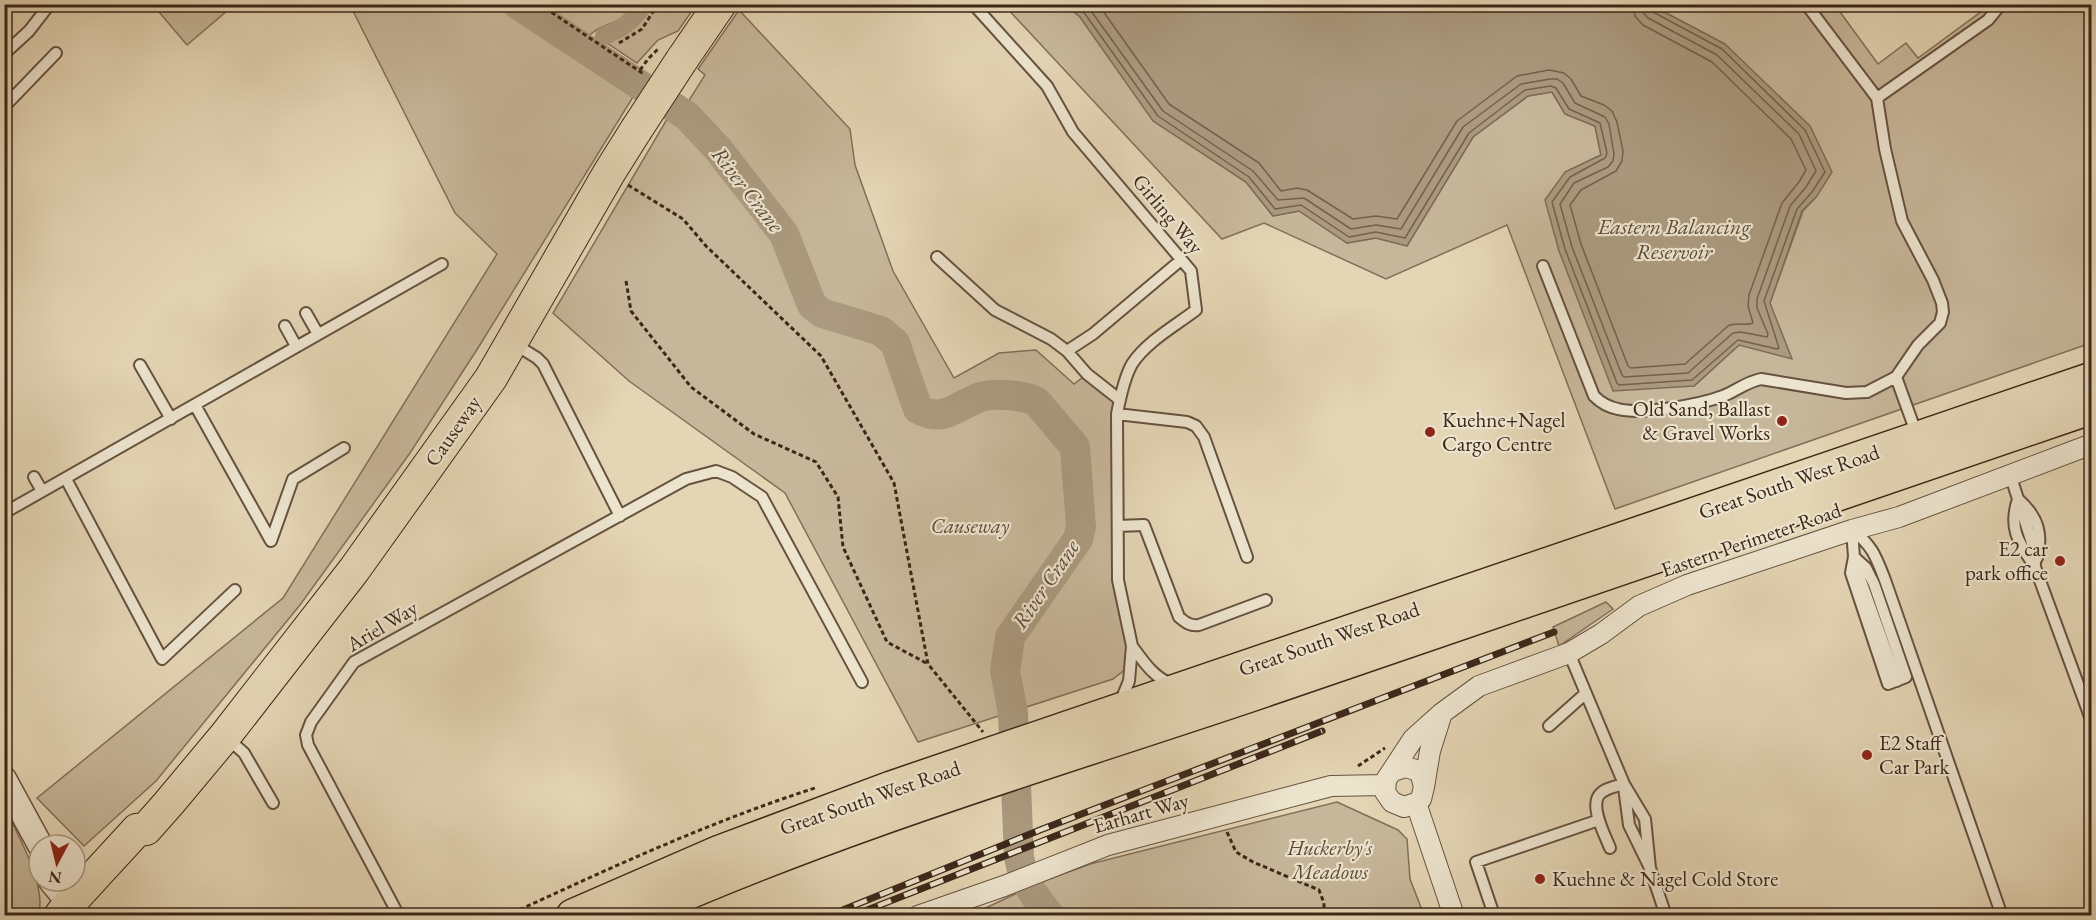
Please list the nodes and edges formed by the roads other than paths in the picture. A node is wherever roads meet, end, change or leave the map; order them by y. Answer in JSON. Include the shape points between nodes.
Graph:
{"nodes":[{"id":1,"x":50,"y":4,"type":"edge"},
{"id":2,"x":720,"y":4,"type":"edge"},
{"id":3,"x":973,"y":4,"type":"edge"},
{"id":4,"x":1806,"y":4,"type":"edge"},
{"id":5,"x":2001,"y":4,"type":"edge"},
{"id":6,"x":56,"y":53,"type":"dead end"},
{"id":7,"x":4,"y":54,"type":"edge"},
{"id":8,"x":1877,"y":98,"type":"junction"},
{"id":9,"x":4,"y":107,"type":"edge"},
{"id":10,"x":937,"y":257,"type":"dead end"},
{"id":11,"x":1180,"y":260,"type":"junction"},
{"id":12,"x":442,"y":264,"type":"dead end"},
{"id":13,"x":1543,"y":266,"type":"dead end"},
{"id":14,"x":306,"y":313,"type":"dead end"},
{"id":15,"x":285,"y":326,"type":"dead end"},
{"id":16,"x":318,"y":334,"type":"junction"},
{"id":17,"x":512,"y":342,"type":"junction"},
{"id":18,"x":296,"y":346,"type":"junction"},
{"id":19,"x":1067,"y":351,"type":"junction"},
{"id":20,"x":140,"y":365,"type":"dead end"},
{"id":21,"x":1896,"y":376,"type":"junction"},
{"id":22,"x":2091,"y":379,"type":"edge"},
{"id":23,"x":1120,"y":400,"type":"junction"},
{"id":24,"x":195,"y":405,"type":"junction"},
{"id":25,"x":2091,"y":407,"type":"edge"},
{"id":26,"x":1117,"y":414,"type":"junction"},
{"id":27,"x":171,"y":418,"type":"junction"},
{"id":28,"x":1918,"y":438,"type":"junction"},
{"id":29,"x":2091,"y":444,"type":"edge"},
{"id":30,"x":344,"y":448,"type":"dead end"},
{"id":31,"x":2010,"y":474,"type":"junction"},
{"id":32,"x":34,"y":477,"type":"dead end"},
{"id":33,"x":66,"y":479,"type":"junction"},
{"id":34,"x":42,"y":491,"type":"junction"},
{"id":35,"x":4,"y":513,"type":"edge"},
{"id":36,"x":620,"y":516,"type":"junction"},
{"id":37,"x":1118,"y":526,"type":"junction"},
{"id":38,"x":1852,"y":530,"type":"junction"},
{"id":39,"x":1247,"y":557,"type":"dead end"},
{"id":40,"x":236,"y":590,"type":"dead end"},
{"id":41,"x":1266,"y":600,"type":"dead end"},
{"id":42,"x":1132,"y":646,"type":"junction"},
{"id":43,"x":1569,"y":653,"type":"junction"},
{"id":44,"x":862,"y":682,"type":"dead end"},
{"id":45,"x":1893,"y":682,"type":"dead end"},
{"id":46,"x":1198,"y":684,"type":"junction"},
{"id":47,"x":1586,"y":693,"type":"junction"},
{"id":48,"x":1442,"y":713,"type":"junction"},
{"id":49,"x":1106,"y":715,"type":"junction"},
{"id":50,"x":2091,"y":722,"type":"edge"},
{"id":51,"x":1549,"y":726,"type":"dead end"},
{"id":52,"x":225,"y":736,"type":"junction"},
{"id":53,"x":1038,"y":751,"type":"junction"},
{"id":54,"x":986,"y":757,"type":"junction"},
{"id":55,"x":1389,"y":778,"type":"junction"},
{"id":56,"x":4,"y":780,"type":"edge"},
{"id":57,"x":1624,"y":784,"type":"junction"},
{"id":58,"x":1420,"y":795,"type":"junction"},
{"id":59,"x":273,"y":803,"type":"dead end"},
{"id":60,"x":1599,"y":820,"type":"junction"},
{"id":61,"x":33,"y":833,"type":"edge"},
{"id":62,"x":1610,"y":848,"type":"dead end"},
{"id":63,"x":1650,"y":868,"type":"junction"},
{"id":64,"x":75,"y":899,"type":"edge"},
{"id":65,"x":1493,"y":912,"type":"dead end"},
{"id":66,"x":396,"y":914,"type":"edge"},
{"id":67,"x":573,"y":915,"type":"edge"},
{"id":68,"x":634,"y":915,"type":"edge"},
{"id":69,"x":918,"y":915,"type":"edge"},
{"id":70,"x":1454,"y":915,"type":"edge"},
{"id":71,"x":1666,"y":915,"type":"edge"},
{"id":72,"x":2002,"y":915,"type":"edge"}],
"edges":[{"from":1,"to":7,"type":"lane"},
{"from":2,"to":17,"type":"main road","name":"Causeway","bridge":true,"via":[[609,173]]},
{"from":3,"to":11,"type":"lane","name":"Girling Way","via":[[1047,86],[1073,132]]},
{"from":4,"to":8,"type":"lane"},
{"from":5,"to":8,"type":"lane","via":[[1988,20]]},
{"from":6,"to":9,"type":"lane"},
{"from":8,"to":21,"type":"lane","via":[[1902,221],[1933,280],[1943,312],[1940,323]]},
{"from":10,"to":19,"type":"lane","via":[[995,310]]},
{"from":11,"to":19,"type":"lane","via":[[1093,334]]},
{"from":11,"to":23,"type":"lane","name":"Girling Way","via":[[1191,271],[1196,310],[1150,344],[1132,365]]},
{"from":12,"to":16,"type":"lane"},
{"from":13,"to":21,"type":"lane","via":[[1594,396],[1604,405],[1632,411],[1700,403],[1761,380],[1846,393],[1867,392]]},
{"from":14,"to":16,"type":"lane"},
{"from":15,"to":18,"type":"lane"},
{"from":16,"to":18,"type":"lane"},
{"from":17,"to":36,"type":"lane","via":[[543,364]]},
{"from":17,"to":52,"type":"main road","name":"Causeway","via":[[491,378],[354,570]]},
{"from":18,"to":24,"type":"lane"},
{"from":19,"to":23,"type":"lane","via":[[1087,374]]},
{"from":20,"to":27,"type":"lane"},
{"from":21,"to":28,"type":"lane"},
{"from":22,"to":28,"type":"highway","name":"Great South West Road"},
{"from":23,"to":26,"type":"lane","name":"Girling Way"},
{"from":24,"to":27,"type":"lane"},
{"from":24,"to":30,"type":"lane","via":[[271,541],[294,479]]},
{"from":25,"to":53,"type":"highway","name":"Great South West Road","via":[[1249,695]]},
{"from":26,"to":37,"type":"lane","name":"Girling Way"},
{"from":26,"to":39,"type":"lane","via":[[1196,426],[1204,437]]},
{"from":27,"to":33,"type":"lane"},
{"from":28,"to":46,"type":"highway","name":"Great South West Road"},
{"from":29,"to":31,"type":"street","name":"Eastern Perimeter Road"},
{"from":31,"to":38,"type":"street","name":"Eastern Perimeter Road","via":[[1899,517]]},
{"from":31,"to":50,"type":"lane","via":[[2032,543],[2035,567]]},
{"from":32,"to":34,"type":"lane"},
{"from":33,"to":34,"type":"lane"},
{"from":33,"to":40,"type":"lane","via":[[162,659]]},
{"from":34,"to":35,"type":"lane"},
{"from":36,"to":44,"type":"lane","name":"Ariel Way","via":[[686,479],[716,471],[762,497]]},
{"from":36,"to":66,"type":"lane","name":"Ariel Way","via":[[354,662],[311,722],[306,735],[308,745]]},
{"from":37,"to":41,"type":"lane","via":[[1144,525],[1179,617],[1191,626]]},
{"from":37,"to":42,"type":"lane","name":"Girling Way","via":[[1118,580]]},
{"from":38,"to":43,"type":"street","name":"Eastern Perimeter Road","via":[[1687,585],[1639,606]]},
{"from":38,"to":45,"type":"lane","via":[[1854,557]]},
{"from":38,"to":72,"type":"lane","via":[[1867,541],[1886,580]]},
{"from":42,"to":46,"type":"lane","name":"Girling Way","via":[[1156,675],[1169,683]]},
{"from":42,"to":49,"type":"lane","name":"Girling Way","via":[[1126,691],[1116,708]]},
{"from":43,"to":47,"type":"lane"},
{"from":43,"to":48,"type":"street","name":"Eastern Perimeter Road","via":[[1479,686]]},
{"from":46,"to":49,"type":"highway","name":"Great South West Road"},
{"from":47,"to":51,"type":"lane"},
{"from":47,"to":57,"type":"lane"},
{"from":48,"to":55,"type":"street","name":"Eastern Perimeter Road","via":[[1413,739]]},
{"from":48,"to":58,"type":"street"},
{"from":49,"to":53,"type":"highway","name":"Great South West Road"},
{"from":52,"to":59,"type":"lane","via":[[244,753]]},
{"from":52,"to":64,"type":"main road","name":"Causeway","via":[[146,829],[146,840]]},
{"from":53,"to":54,"type":"highway","name":"Great South West Road"},
{"from":54,"to":67,"type":"highway","name":"Great South West Road","via":[[758,837]]},
{"from":54,"to":68,"type":"highway","name":"Great South West Road","via":[[777,857]]},
{"from":55,"to":58,"type":"street","via":[[1388,798],[1398,805],[1404,807]]},
{"from":55,"to":58,"type":"street","name":"Earhart Way","via":[[1405,767],[1416,770],[1424,781]]},
{"from":55,"to":69,"type":"street","name":"Earhart Way","via":[[1331,786],[1108,845]]},
{"from":56,"to":61,"type":"street"},
{"from":57,"to":60,"type":"lane","via":[[1600,793],[1595,802]]},
{"from":57,"to":63,"type":"lane","via":[[1629,825]]},
{"from":57,"to":63,"type":"lane","via":[[1645,819]]},
{"from":58,"to":70,"type":"street"},
{"from":60,"to":62,"type":"lane"},
{"from":60,"to":65,"type":"lane","via":[[1476,862]]},
{"from":63,"to":71,"type":"lane"}]}
